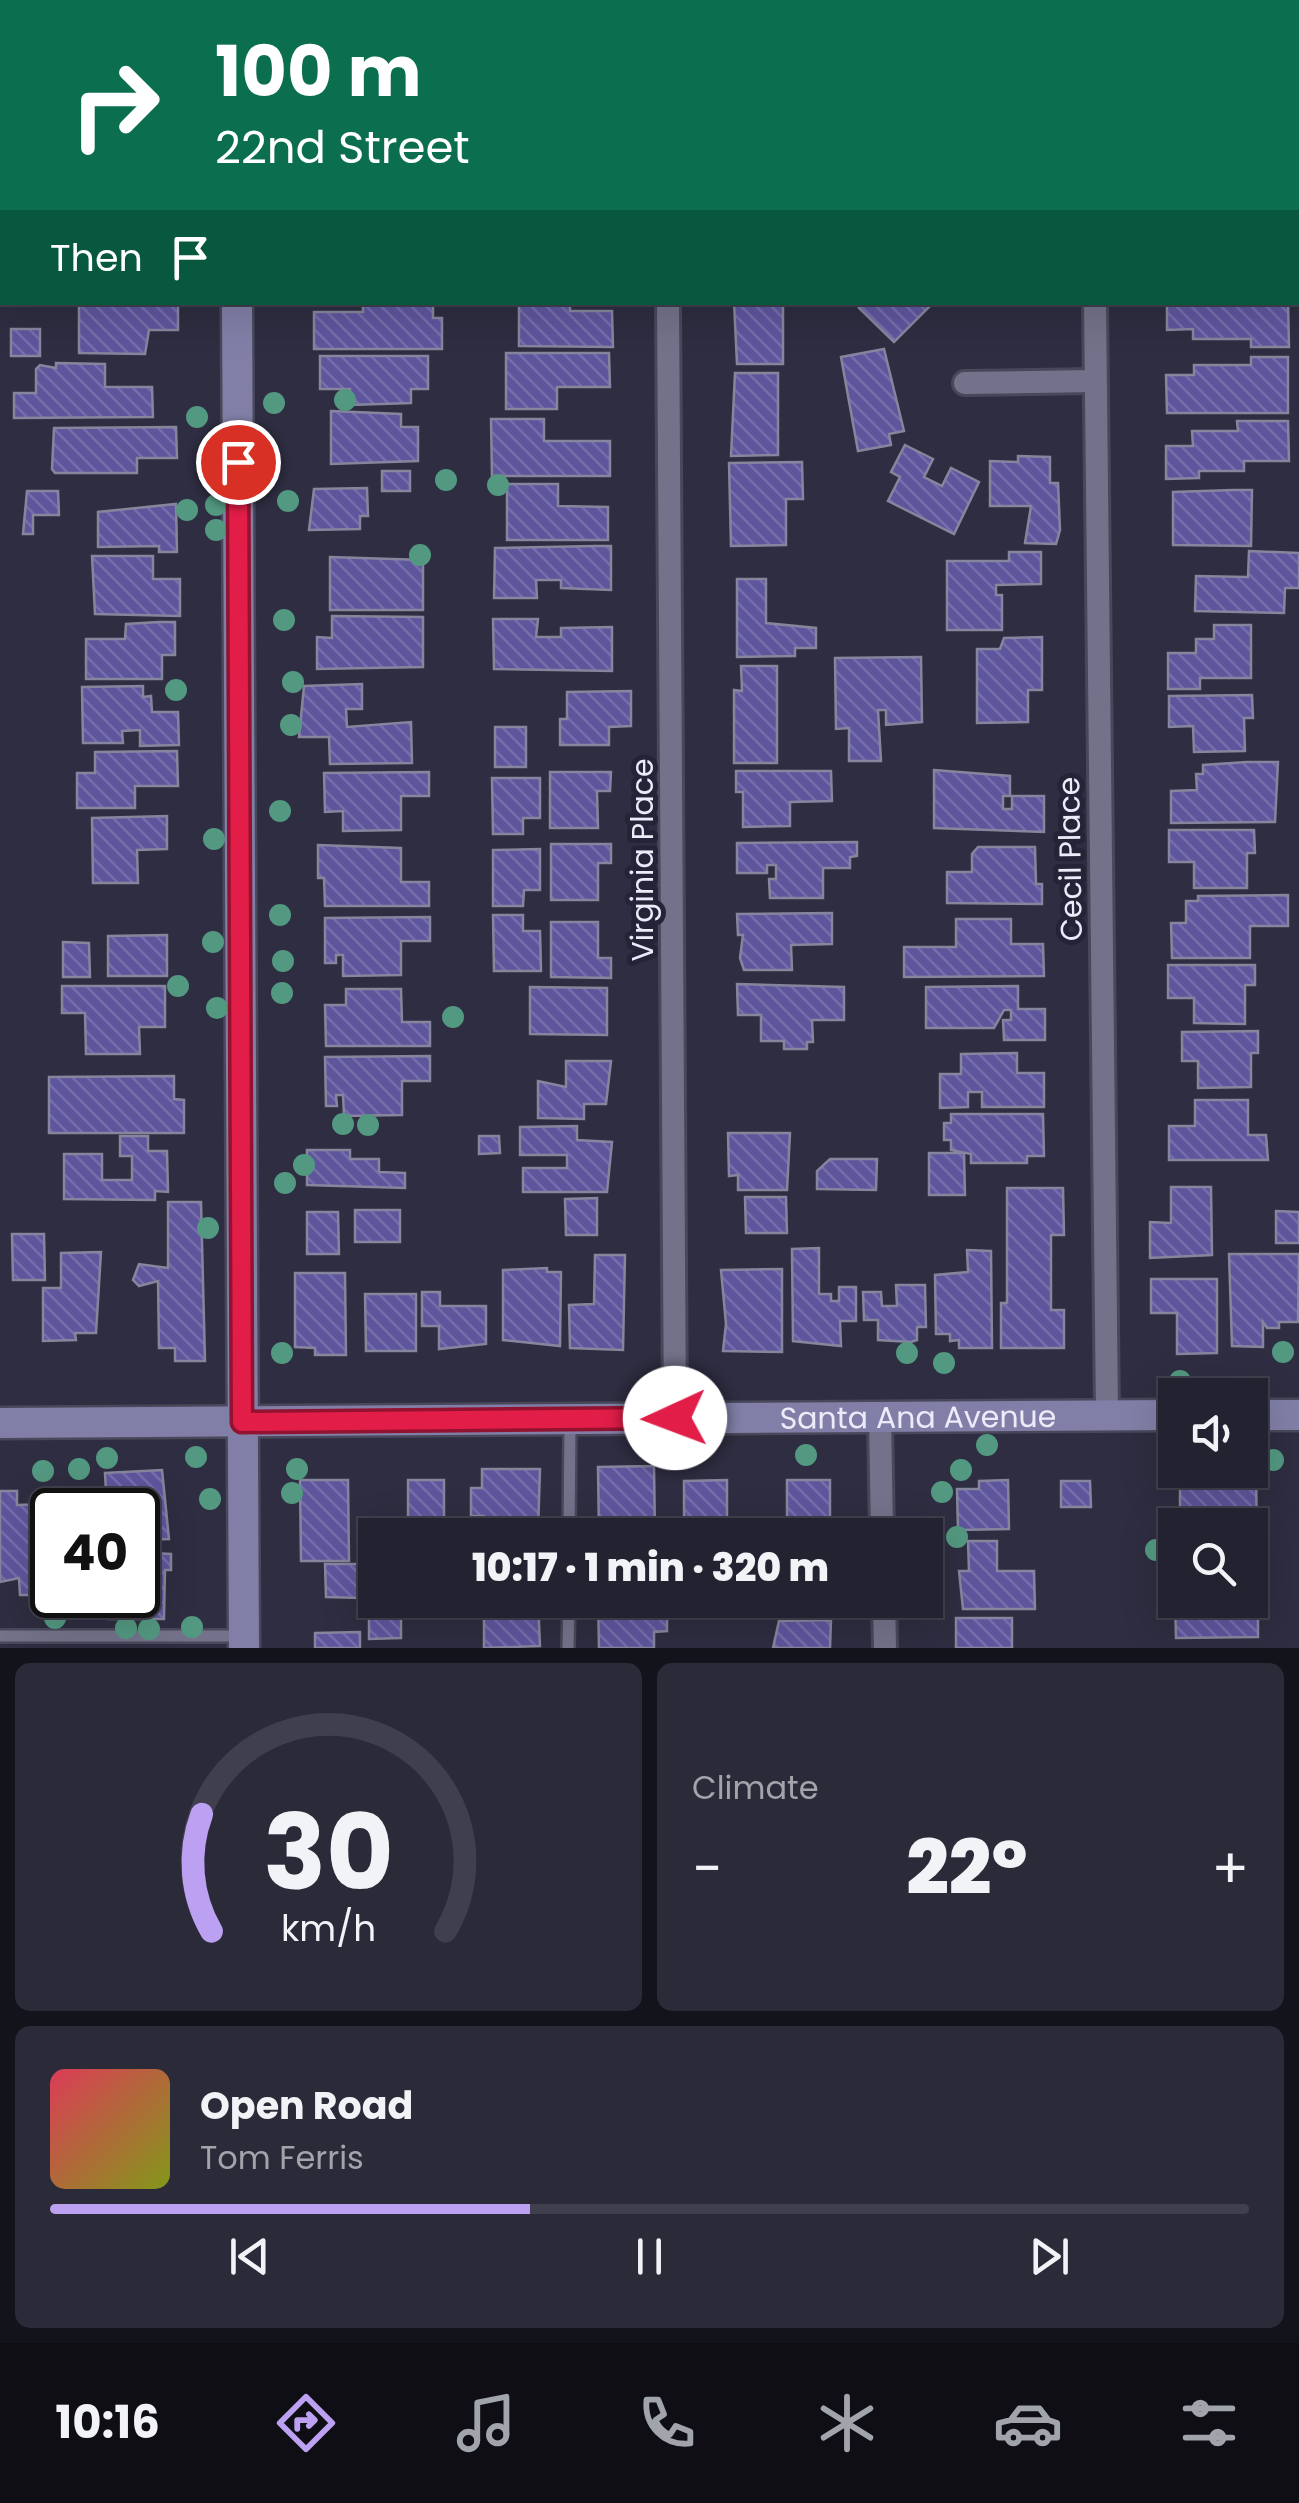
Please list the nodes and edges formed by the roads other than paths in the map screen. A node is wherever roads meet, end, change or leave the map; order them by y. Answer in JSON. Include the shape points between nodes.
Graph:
{"nodes":[{"id":1,"x":237,"y":305,"type":"edge"},
{"id":2,"x":668,"y":305,"type":"edge"},
{"id":3,"x":1095,"y":305,"type":"edge"},
{"id":4,"x":1095,"y":381,"type":"junction"},
{"id":5,"x":965,"y":382,"type":"dead end"},
{"id":6,"x":1107,"y":1415,"type":"junction"},
{"id":7,"x":1158,"y":1415,"type":"edge"},
{"id":8,"x":1268,"y":1415,"type":"edge"},
{"id":9,"x":1299,"y":1415,"type":"edge"},
{"id":10,"x":880,"y":1416,"type":"junction"},
{"id":11,"x":675,"y":1418,"type":"junction"},
{"id":12,"x":570,"y":1421,"type":"junction"},
{"id":13,"x":242,"y":1422,"type":"junction"},
{"id":14,"x":0,"y":1424,"type":"edge"},
{"id":15,"x":569,"y":1518,"type":"edge"},
{"id":16,"x":882,"y":1518,"type":"edge"},
{"id":17,"x":569,"y":1618,"type":"edge"},
{"id":18,"x":884,"y":1618,"type":"edge"},
{"id":19,"x":0,"y":1636,"type":"edge"},
{"id":20,"x":244,"y":1642,"type":"edge"},
{"id":21,"x":568,"y":1648,"type":"edge"},
{"id":22,"x":885,"y":1648,"type":"edge"}],
"edges":[{"from":1,"to":13,"type":"street"},
{"from":2,"to":11,"type":"street","name":"Virginia Place"},
{"from":3,"to":4,"type":"street","name":"Cecil Place"},
{"from":4,"to":5,"type":"street"},
{"from":4,"to":6,"type":"street","name":"Cecil Place"},
{"from":6,"to":7,"type":"street","name":"Santa Ana Avenue"},
{"from":6,"to":10,"type":"street","name":"Santa Ana Avenue"},
{"from":8,"to":9,"type":"street"},
{"from":10,"to":11,"type":"street","name":"Santa Ana Avenue"},
{"from":10,"to":16,"type":"street"},
{"from":11,"to":12,"type":"street","name":"Santa Ana Avenue"},
{"from":12,"to":13,"type":"street","name":"Santa Ana Avenue"},
{"from":12,"to":15,"type":"lane"},
{"from":13,"to":14,"type":"street","name":"Santa Ana Avenue"},
{"from":13,"to":20,"type":"street"},
{"from":17,"to":21,"type":"lane"},
{"from":18,"to":22,"type":"street"},
{"from":19,"to":20,"type":"lane"}]}
